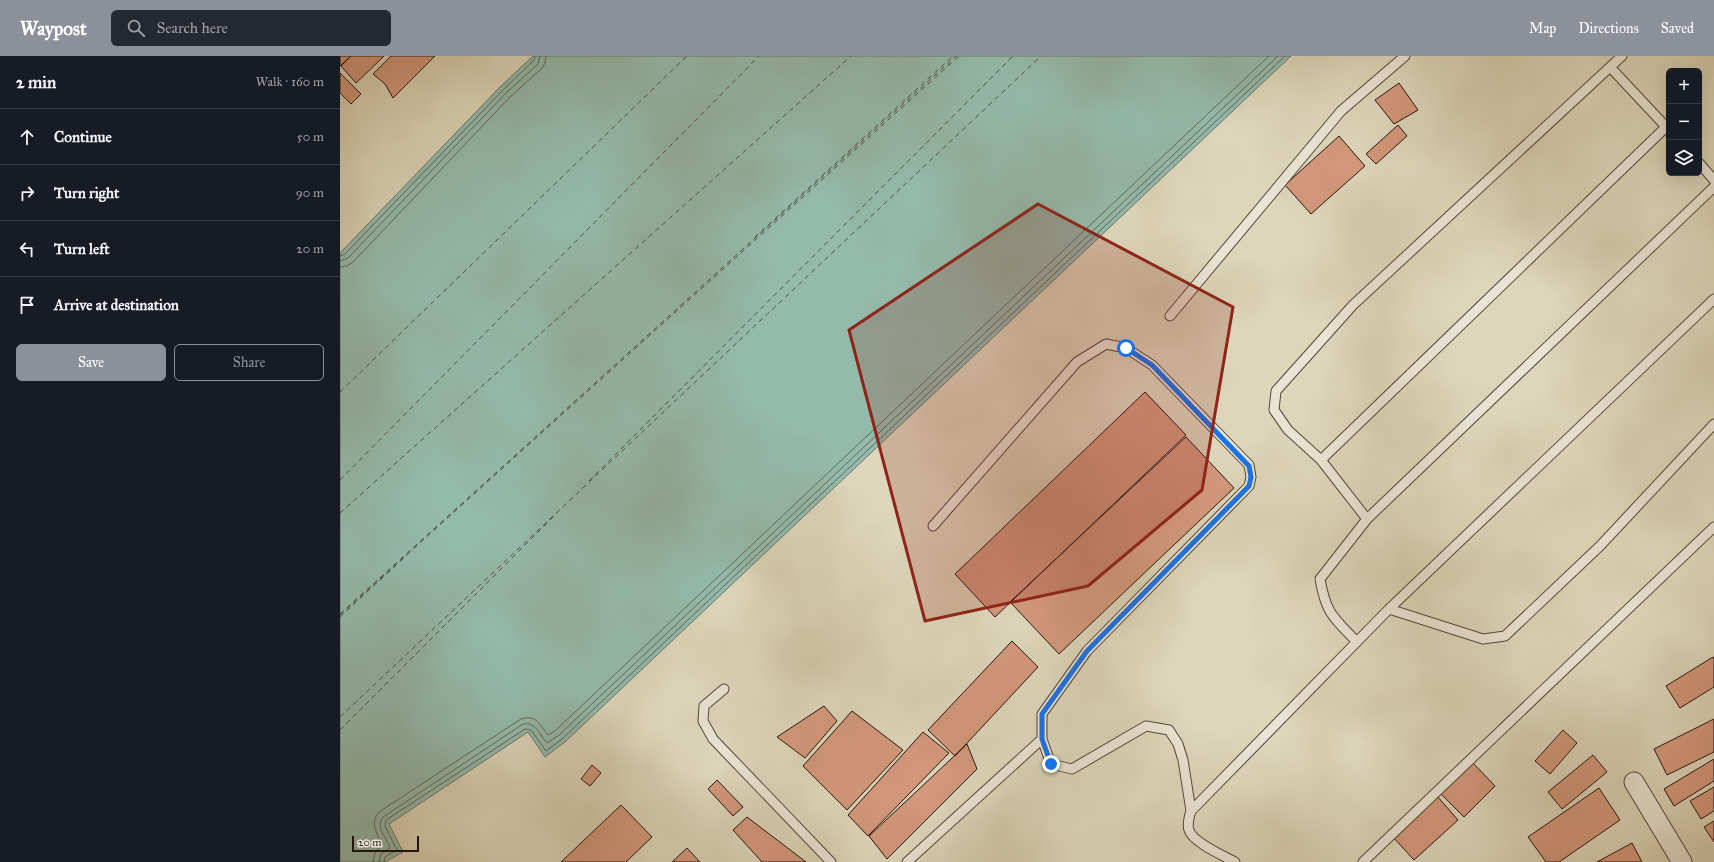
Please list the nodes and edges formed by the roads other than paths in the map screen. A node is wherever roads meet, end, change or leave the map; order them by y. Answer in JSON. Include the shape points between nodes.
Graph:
{"nodes":[{"id":1,"x":1405,"y":56,"type":"edge"},
{"id":2,"x":1622,"y":56,"type":"edge"},
{"id":3,"x":1610,"y":67,"type":"junction"},
{"id":4,"x":1666,"y":128,"type":"edge"},
{"id":5,"x":1666,"y":130,"type":"edge"},
{"id":6,"x":1702,"y":166,"type":"edge"},
{"id":7,"x":1714,"y":180,"type":"edge"},
{"id":8,"x":1714,"y":187,"type":"edge"},
{"id":9,"x":1714,"y":299,"type":"edge"},
{"id":10,"x":1170,"y":316,"type":"dead end"},
{"id":11,"x":1714,"y":424,"type":"edge"},
{"id":12,"x":1321,"y":460,"type":"junction"},
{"id":13,"x":1367,"y":519,"type":"junction"},
{"id":14,"x":933,"y":526,"type":"dead end"},
{"id":15,"x":1714,"y":527,"type":"edge"},
{"id":16,"x":1389,"y":609,"type":"junction"},
{"id":17,"x":1357,"y":642,"type":"junction"},
{"id":18,"x":724,"y":689,"type":"dead end"},
{"id":19,"x":1042,"y":739,"type":"junction"},
{"id":20,"x":1634,"y":782,"type":"dead end"},
{"id":21,"x":1191,"y":811,"type":"junction"},
{"id":22,"x":830,"y":862,"type":"edge"},
{"id":23,"x":907,"y":862,"type":"edge"},
{"id":24,"x":1235,"y":862,"type":"edge"},
{"id":25,"x":1363,"y":862,"type":"edge"},
{"id":26,"x":1682,"y":862,"type":"edge"}],
"edges":[{"from":1,"to":10,"type":"lane","via":[[1341,111]]},
{"from":2,"to":3,"type":"lane"},
{"from":3,"to":4,"type":"lane"},
{"from":3,"to":12,"type":"lane","via":[[1353,305],[1276,391],[1274,410],[1288,430]]},
{"from":5,"to":12,"type":"lane"},
{"from":6,"to":7,"type":"lane"},
{"from":8,"to":13,"type":"lane"},
{"from":9,"to":16,"type":"lane"},
{"from":11,"to":16,"type":"lane","via":[[1600,546],[1505,636],[1483,639]]},
{"from":12,"to":13,"type":"lane"},
{"from":13,"to":17,"type":"lane","via":[[1320,579],[1323,598],[1330,614]]},
{"from":14,"to":19,"type":"lane","via":[[1077,362],[1106,344],[1126,348],[1152,365],[1249,466],[1249,486],[1087,651],[1042,714]]},
{"from":15,"to":25,"type":"lane"},
{"from":16,"to":17,"type":"lane"},
{"from":17,"to":21,"type":"lane"},
{"from":18,"to":22,"type":"lane","via":[[704,706],[703,721],[713,739]]},
{"from":19,"to":21,"type":"lane","via":[[1051,764],[1072,770],[1146,726],[1168,730],[1178,744],[1183,760]]},
{"from":19,"to":23,"type":"lane"},
{"from":20,"to":26,"type":"street"},
{"from":21,"to":24,"type":"lane","via":[[1189,831],[1195,839]]}]}
